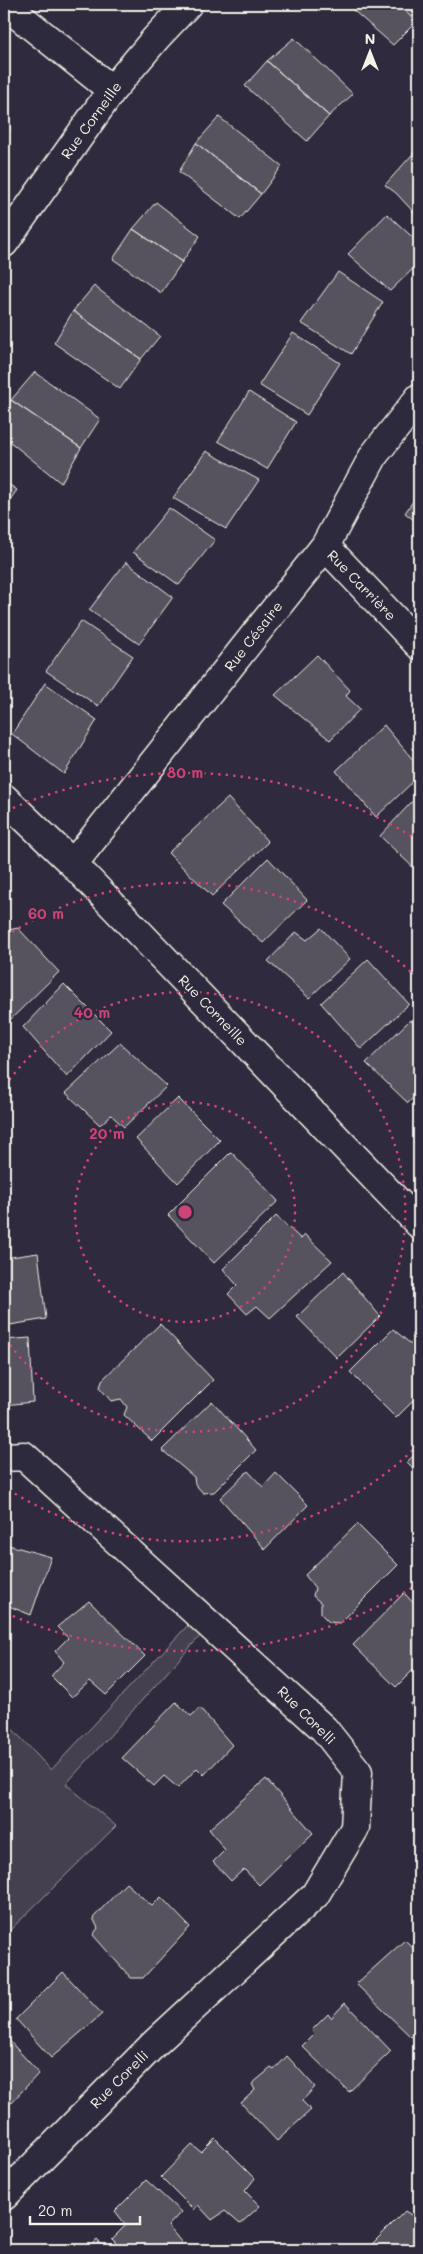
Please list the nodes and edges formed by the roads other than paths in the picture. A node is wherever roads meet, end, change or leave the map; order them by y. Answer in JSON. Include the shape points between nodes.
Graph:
{"nodes":[{"id":1,"x":4,"y":4,"type":"edge"},
{"id":2,"x":188,"y":4,"type":"edge"},
{"id":3,"x":112,"y":90,"type":"junction"},
{"id":4,"x":4,"y":243,"type":"edge"},
{"id":5,"x":419,"y":398,"type":"edge"},
{"id":6,"x":324,"y":546,"type":"junction"},
{"id":7,"x":419,"y":645,"type":"edge"},
{"id":8,"x":4,"y":798,"type":"edge"},
{"id":9,"x":72,"y":864,"type":"junction"},
{"id":10,"x":419,"y":1224,"type":"edge"},
{"id":11,"x":4,"y":1457,"type":"edge"},
{"id":12,"x":4,"y":2196,"type":"edge"}],
"edges":[{"from":1,"to":3,"type":"street"},
{"from":2,"to":3,"type":"street","name":"Rue Corneille"},
{"from":3,"to":4,"type":"street","name":"Rue Corneille"},
{"from":5,"to":6,"type":"street","name":"Rue Césaire","via":[[374,456]]},
{"from":6,"to":7,"type":"street","name":"Rue Carrière"},
{"from":6,"to":9,"type":"street","name":"Rue Césaire"},
{"from":8,"to":9,"type":"street","name":"Rue Corneille"},
{"from":9,"to":10,"type":"street","name":"Rue Corneille"},
{"from":11,"to":12,"type":"street","name":"Rue Corelli","via":[[24,1456],[324,1729],[358,1772],[356,1828],[315,1895],[154,2044]]}]}
